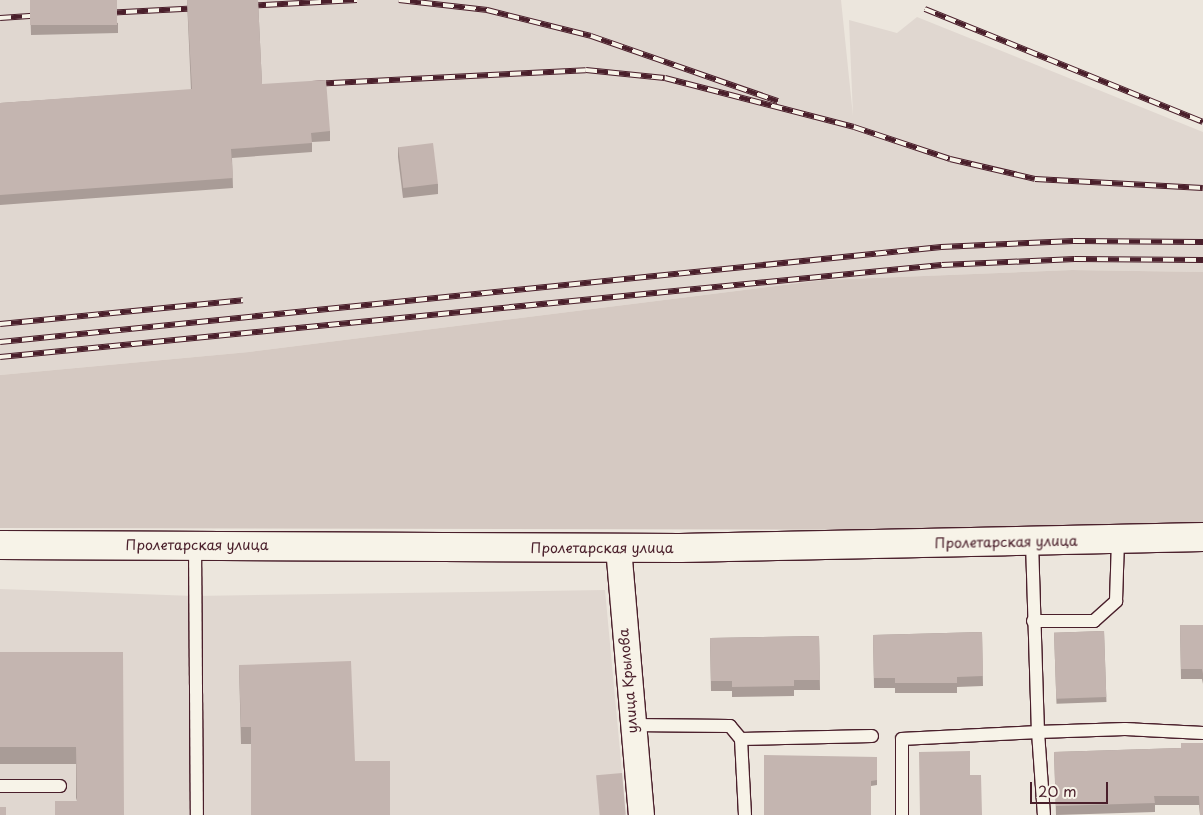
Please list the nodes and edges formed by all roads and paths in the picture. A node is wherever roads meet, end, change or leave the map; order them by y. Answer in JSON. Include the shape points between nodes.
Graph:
{"nodes":[{"id":1,"x":1203,"y":537,"type":"edge"},
{"id":2,"x":1118,"y":540,"type":"junction"},
{"id":3,"x":1032,"y":542,"type":"junction"},
{"id":4,"x":0,"y":545,"type":"edge"},
{"id":5,"x":195,"y":545,"type":"junction"},
{"id":6,"x":618,"y":547,"type":"junction"},
{"id":7,"x":1033,"y":621,"type":"junction"},
{"id":8,"x":631,"y":725,"type":"junction"},
{"id":9,"x":1038,"y":732,"type":"junction"},
{"id":10,"x":1203,"y":732,"type":"edge"},
{"id":11,"x":872,"y":736,"type":"dead end"},
{"id":12,"x":741,"y":738,"type":"junction"},
{"id":13,"x":0,"y":786,"type":"edge"},
{"id":14,"x":60,"y":786,"type":"dead end"},
{"id":15,"x":197,"y":815,"type":"edge"},
{"id":16,"x":641,"y":815,"type":"edge"},
{"id":17,"x":745,"y":815,"type":"edge"},
{"id":18,"x":902,"y":815,"type":"edge"},
{"id":19,"x":1044,"y":815,"type":"edge"}],
"edges":[{"from":1,"to":2,"type":"street","name":"Пролетарская улица"},
{"from":2,"to":3,"type":"street","name":"Пролетарская улица"},
{"from":2,"to":7,"type":"lane","via":[[1116,601],[1094,621]]},
{"from":3,"to":6,"type":"street","name":"Пролетарская улица"},
{"from":3,"to":7,"type":"lane"},
{"from":4,"to":5,"type":"street","name":"Пролетарская улица"},
{"from":5,"to":6,"type":"street","name":"Пролетарская улица"},
{"from":5,"to":15,"type":"lane"},
{"from":6,"to":8,"type":"street","name":"улица Крылова"},
{"from":7,"to":9,"type":"lane"},
{"from":8,"to":12,"type":"lane","via":[[730,726]]},
{"from":8,"to":16,"type":"street","name":"улица Крылова"},
{"from":9,"to":10,"type":"lane","via":[[1124,729]]},
{"from":9,"to":18,"type":"lane","via":[[902,739]]},
{"from":9,"to":19,"type":"lane"},
{"from":11,"to":12,"type":"lane"},
{"from":12,"to":17,"type":"lane"},
{"from":13,"to":14,"type":"lane"}]}
